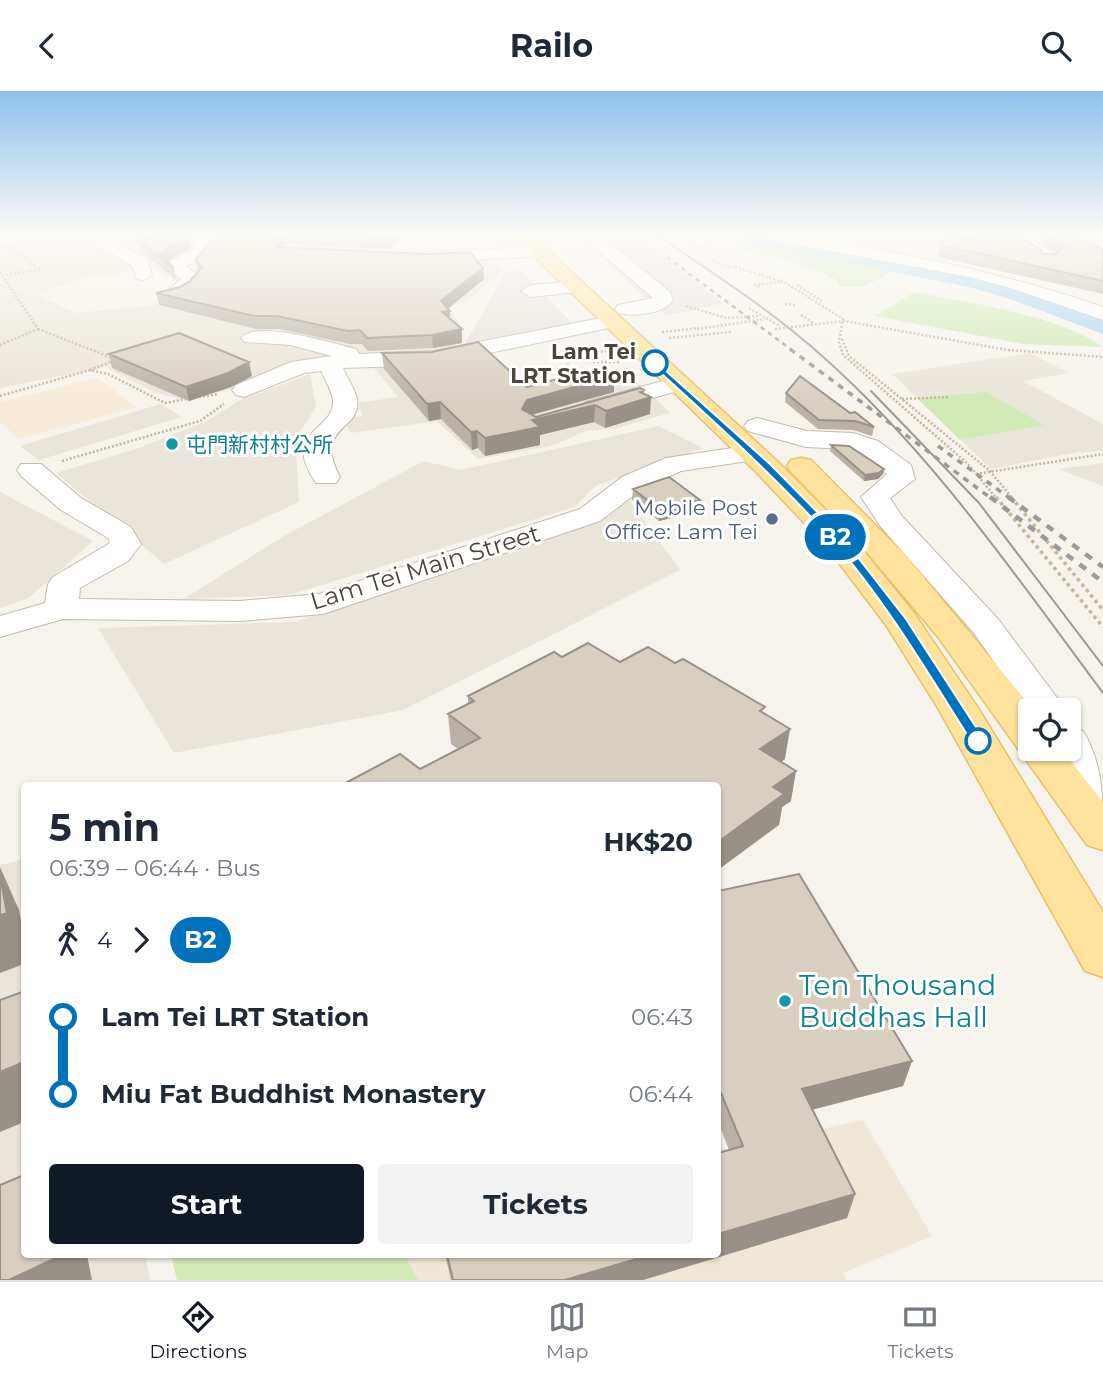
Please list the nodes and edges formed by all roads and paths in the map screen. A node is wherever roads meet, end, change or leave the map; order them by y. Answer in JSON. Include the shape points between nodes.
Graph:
{"nodes":[{"id":1,"x":13,"y":291,"type":"edge"},
{"id":2,"x":587,"y":291,"type":"edge"},
{"id":3,"x":655,"y":291,"type":"edge"},
{"id":4,"x":799,"y":291,"type":"edge"},
{"id":5,"x":809,"y":291,"type":"edge"},
{"id":6,"x":1038,"y":291,"type":"edge"},
{"id":7,"x":785,"y":304,"type":"dead end"},
{"id":8,"x":795,"y":305,"type":"dead end"},
{"id":9,"x":749,"y":308,"type":"dead end"},
{"id":10,"x":698,"y":309,"type":"dead end"},
{"id":11,"x":1103,"y":314,"type":"edge"},
{"id":12,"x":801,"y":315,"type":"dead end"},
{"id":13,"x":760,"y":316,"type":"junction"},
{"id":14,"x":765,"y":319,"type":"junction"},
{"id":15,"x":843,"y":319,"type":"junction"},
{"id":16,"x":813,"y":323,"type":"junction"},
{"id":17,"x":780,"y":326,"type":"junction"},
{"id":18,"x":615,"y":328,"type":"junction"},
{"id":19,"x":707,"y":328,"type":"dead end"},
{"id":20,"x":38,"y":329,"type":"junction"},
{"id":21,"x":697,"y":329,"type":"junction"},
{"id":22,"x":775,"y":329,"type":"dead end"},
{"id":23,"x":731,"y":332,"type":"dead end"},
{"id":24,"x":654,"y":336,"type":"junction"},
{"id":25,"x":252,"y":338,"type":"edge"},
{"id":26,"x":840,"y":341,"type":"junction"},
{"id":27,"x":0,"y":345,"type":"edge"},
{"id":28,"x":461,"y":351,"type":"junction"},
{"id":29,"x":1103,"y":357,"type":"edge"},
{"id":30,"x":628,"y":361,"type":"dead end"},
{"id":31,"x":593,"y":362,"type":"dead end"},
{"id":32,"x":329,"y":363,"type":"junction"},
{"id":33,"x":568,"y":364,"type":"dead end"},
{"id":34,"x":90,"y":370,"type":"junction"},
{"id":35,"x":677,"y":384,"type":"junction"},
{"id":36,"x":244,"y":390,"type":"junction"},
{"id":37,"x":0,"y":396,"type":"edge"},
{"id":38,"x":950,"y":397,"type":"dead end"},
{"id":39,"x":893,"y":399,"type":"junction"},
{"id":40,"x":900,"y":399,"type":"junction"},
{"id":41,"x":574,"y":413,"type":"edge"},
{"id":42,"x":755,"y":440,"type":"junction"},
{"id":43,"x":1103,"y":454,"type":"edge"},
{"id":44,"x":31,"y":470,"type":"joint"},
{"id":45,"x":990,"y":471,"type":"junction"},
{"id":46,"x":976,"y":474,"type":"junction"},
{"id":47,"x":326,"y":477,"type":"dead end"},
{"id":48,"x":61,"y":610,"type":"junction"},
{"id":49,"x":1103,"y":610,"type":"edge"},
{"id":50,"x":0,"y":627,"type":"edge"},
{"id":51,"x":1103,"y":627,"type":"edge"},
{"id":52,"x":1039,"y":698,"type":"edge"},
{"id":53,"x":1018,"y":719,"type":"edge"},
{"id":54,"x":1048,"y":761,"type":"edge"},
{"id":55,"x":1076,"y":761,"type":"edge"},
{"id":56,"x":1098,"y":826,"type":"edge"},
{"id":57,"x":1103,"y":955,"type":"edge"}],
"edges":[{"from":1,"to":20,"type":"path"},
{"from":2,"to":18,"type":"main road"},
{"from":3,"to":18,"type":"street","via":[[663,299],[658,305]]},
{"from":4,"to":15,"type":"path"},
{"from":5,"to":15,"type":"path"},
{"from":6,"to":11,"type":"street"},
{"from":7,"to":8,"type":"path"},
{"from":9,"to":13,"type":"path"},
{"from":10,"to":13,"type":"path","via":[[726,318]]},
{"from":12,"to":16,"type":"path"},
{"from":13,"to":14,"type":"path"},
{"from":14,"to":17,"type":"path"},
{"from":14,"to":21,"type":"path"},
{"from":15,"to":16,"type":"path"},
{"from":15,"to":26,"type":"path"},
{"from":15,"to":29,"type":"path","via":[[1008,350]]},
{"from":16,"to":17,"type":"path"},
{"from":17,"to":22,"type":"path"},
{"from":18,"to":24,"type":"main road"},
{"from":18,"to":28,"type":"street"},
{"from":18,"to":33,"type":"path","via":[[562,356]]},
{"from":18,"to":35,"type":"main road"},
{"from":19,"to":21,"type":"path"},
{"from":20,"to":27,"type":"path"},
{"from":20,"to":34,"type":"path","via":[[116,360]]},
{"from":21,"to":24,"type":"path"},
{"from":23,"to":24,"type":"path"},
{"from":24,"to":42,"type":"main road"},
{"from":25,"to":28,"type":"street","via":[[290,339],[349,354]]},
{"from":26,"to":39,"type":"path","via":[[843,355]]},
{"from":26,"to":40,"type":"path","via":[[849,356]]},
{"from":28,"to":32,"type":"street","via":[[402,361]]},
{"from":30,"to":31,"type":"path"},
{"from":32,"to":36,"type":"street","via":[[299,367]]},
{"from":32,"to":47,"type":"street","via":[[345,399],[344,410],[317,443],[317,459]]},
{"from":34,"to":36,"type":"path","via":[[108,374],[165,403]]},
{"from":34,"to":37,"type":"path"},
{"from":35,"to":41,"type":"street"},
{"from":35,"to":42,"type":"main road"},
{"from":36,"to":44,"type":"path","via":[[200,421]]},
{"from":38,"to":40,"type":"path"},
{"from":39,"to":40,"type":"path"},
{"from":39,"to":46,"type":"path"},
{"from":40,"to":45,"type":"path"},
{"from":42,"to":48,"type":"street","name":"Lam Tei Main Street","via":[[675,464],[632,483],[590,515],[323,604],[240,611]]},
{"from":42,"to":52,"type":"street","via":[[853,441],[901,471],[901,479],[876,497],[891,521],[986,626]]},
{"from":42,"to":53,"type":"main road","via":[[879,542],[940,612]]},
{"from":42,"to":57,"type":"main road","via":[[901,621],[958,708]]},
{"from":43,"to":45,"type":"path"},
{"from":44,"to":48,"type":"street","via":[[71,504],[120,533],[126,544],[117,554],[64,584]]},
{"from":45,"to":46,"type":"path"},
{"from":45,"to":49,"type":"path"},
{"from":46,"to":51,"type":"path"},
{"from":48,"to":50,"type":"street","name":"Lam Tei Main Street"},
{"from":54,"to":56,"type":"main road"},
{"from":55,"to":56,"type":"street"}]}
